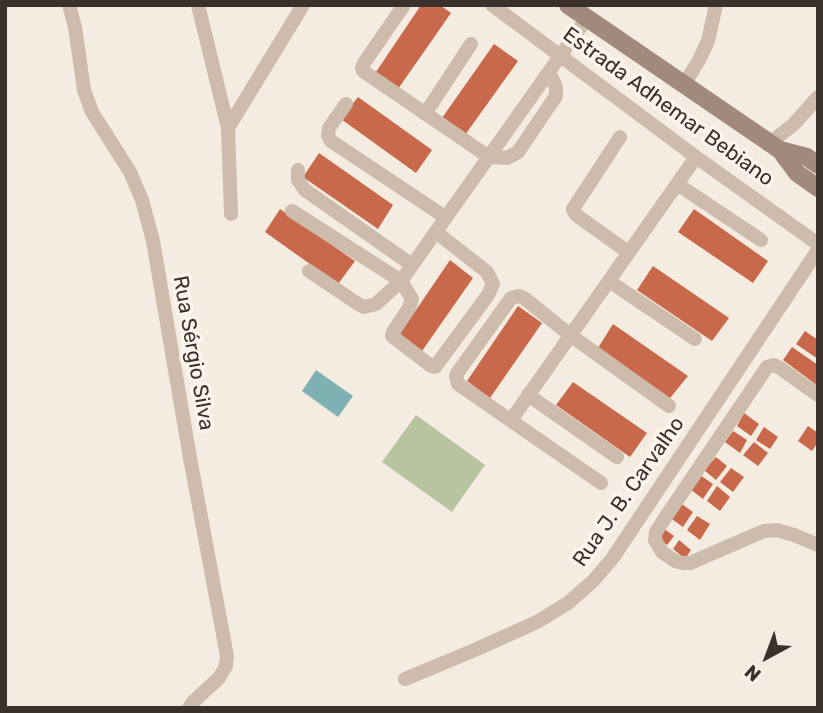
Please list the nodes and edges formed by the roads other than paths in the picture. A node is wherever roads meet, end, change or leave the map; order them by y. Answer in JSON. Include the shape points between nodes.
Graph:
{"nodes":[{"id":1,"x":69,"y":5,"type":"edge"},
{"id":2,"x":198,"y":5,"type":"edge"},
{"id":3,"x":303,"y":5,"type":"edge"},
{"id":4,"x":404,"y":5,"type":"edge"},
{"id":5,"x":492,"y":5,"type":"edge"},
{"id":6,"x":568,"y":5,"type":"edge"},
{"id":7,"x":716,"y":5,"type":"edge"},
{"id":8,"x":587,"y":18,"type":"junction"},
{"id":9,"x":471,"y":44,"type":"dead end"},
{"id":10,"x":560,"y":56,"type":"junction"},
{"id":11,"x":549,"y":72,"type":"junction"},
{"id":12,"x":684,"y":85,"type":"junction"},
{"id":13,"x":818,"y":97,"type":"edge"},
{"id":14,"x":346,"y":104,"type":"dead end"},
{"id":15,"x":425,"y":114,"type":"junction"},
{"id":16,"x":228,"y":128,"type":"junction"},
{"id":17,"x":620,"y":137,"type":"dead end"},
{"id":18,"x":775,"y":146,"type":"junction"},
{"id":19,"x":696,"y":156,"type":"junction"},
{"id":20,"x":489,"y":157,"type":"junction"},
{"id":21,"x":818,"y":165,"type":"edge"},
{"id":22,"x":298,"y":170,"type":"dead end"},
{"id":23,"x":677,"y":184,"type":"junction"},
{"id":24,"x":818,"y":188,"type":"edge"},
{"id":25,"x":292,"y":211,"type":"dead end"},
{"id":26,"x":230,"y":215,"type":"dead end"},
{"id":27,"x":445,"y":217,"type":"junction"},
{"id":28,"x":436,"y":232,"type":"junction"},
{"id":29,"x":761,"y":240,"type":"dead end"},
{"id":30,"x":818,"y":244,"type":"edge"},
{"id":31,"x":818,"y":250,"type":"edge"},
{"id":32,"x":628,"y":252,"type":"junction"},
{"id":33,"x":412,"y":265,"type":"junction"},
{"id":34,"x":309,"y":271,"type":"dead end"},
{"id":35,"x":401,"y":281,"type":"junction"},
{"id":36,"x":609,"y":281,"type":"junction"},
{"id":37,"x":570,"y":335,"type":"junction"},
{"id":38,"x":695,"y":340,"type":"dead end"},
{"id":39,"x":818,"y":394,"type":"edge"},
{"id":40,"x":528,"y":395,"type":"junction"},
{"id":41,"x":669,"y":406,"type":"dead end"},
{"id":42,"x":511,"y":420,"type":"junction"},
{"id":43,"x":617,"y":457,"type":"dead end"},
{"id":44,"x":601,"y":483,"type":"dead end"},
{"id":45,"x":818,"y":545,"type":"edge"},
{"id":46,"x":405,"y":679,"type":"dead end"},
{"id":47,"x":189,"y":708,"type":"edge"}],
"edges":[{"from":1,"to":47,"type":"street","name":"Rua Sérgio Silva","via":[[84,90],[92,112],[130,172],[150,231],[227,656],[224,672]]},
{"from":2,"to":16,"type":"street"},
{"from":3,"to":16,"type":"street"},
{"from":4,"to":15,"type":"street","via":[[362,68]]},
{"from":5,"to":10,"type":"street","name":"Estrada Adhemar Bebiano"},
{"from":6,"to":8,"type":"main road","name":"Estrada Adhemar Bebiano"},
{"from":7,"to":12,"type":"street","via":[[708,41]]},
{"from":8,"to":10,"type":"street"},
{"from":8,"to":12,"type":"main road","name":"Estrada Adhemar Bebiano"},
{"from":9,"to":15,"type":"street"},
{"from":10,"to":11,"type":"street"},
{"from":10,"to":19,"type":"street","name":"Estrada Adhemar Bebiano"},
{"from":11,"to":20,"type":"street"},
{"from":11,"to":20,"type":"street","via":[[556,96],[518,152],[508,158]]},
{"from":12,"to":18,"type":"main road","name":"Estrada Adhemar Bebiano"},
{"from":13,"to":18,"type":"street"},
{"from":14,"to":27,"type":"street","via":[[329,128],[331,141]]},
{"from":15,"to":20,"type":"street"},
{"from":16,"to":26,"type":"street"},
{"from":17,"to":32,"type":"street","via":[[573,209]]},
{"from":18,"to":21,"type":"main road","name":"Estrada Adhemar Bebiano"},
{"from":18,"to":24,"type":"main road","name":"Estrada Adhemar Bebiano","via":[[797,173]]},
{"from":19,"to":23,"type":"street"},
{"from":19,"to":30,"type":"street","name":"Estrada Adhemar Bebiano"},
{"from":20,"to":27,"type":"street"},
{"from":22,"to":33,"type":"street","via":[[298,180],[306,190]]},
{"from":23,"to":29,"type":"street"},
{"from":23,"to":32,"type":"street"},
{"from":25,"to":35,"type":"street"},
{"from":27,"to":28,"type":"street"},
{"from":28,"to":33,"type":"street"},
{"from":28,"to":35,"type":"street","via":[[487,272],[493,284],[435,367],[392,336],[412,299]]},
{"from":31,"to":46,"type":"street","name":"Rua J. B. Carvalho","via":[[593,582],[537,622]]},
{"from":32,"to":36,"type":"street"},
{"from":33,"to":35,"type":"street"},
{"from":34,"to":35,"type":"street","via":[[364,307],[376,304]]},
{"from":36,"to":37,"type":"street"},
{"from":36,"to":38,"type":"street"},
{"from":37,"to":40,"type":"street"},
{"from":37,"to":41,"type":"street"},
{"from":37,"to":42,"type":"street","via":[[524,298],[515,296],[458,372],[461,387]]},
{"from":39,"to":45,"type":"street","via":[[774,365],[764,370],[663,521],[655,540],[662,552],[683,563],[764,531],[778,530]]},
{"from":40,"to":42,"type":"street"},
{"from":40,"to":43,"type":"street"},
{"from":42,"to":44,"type":"street"}]}
